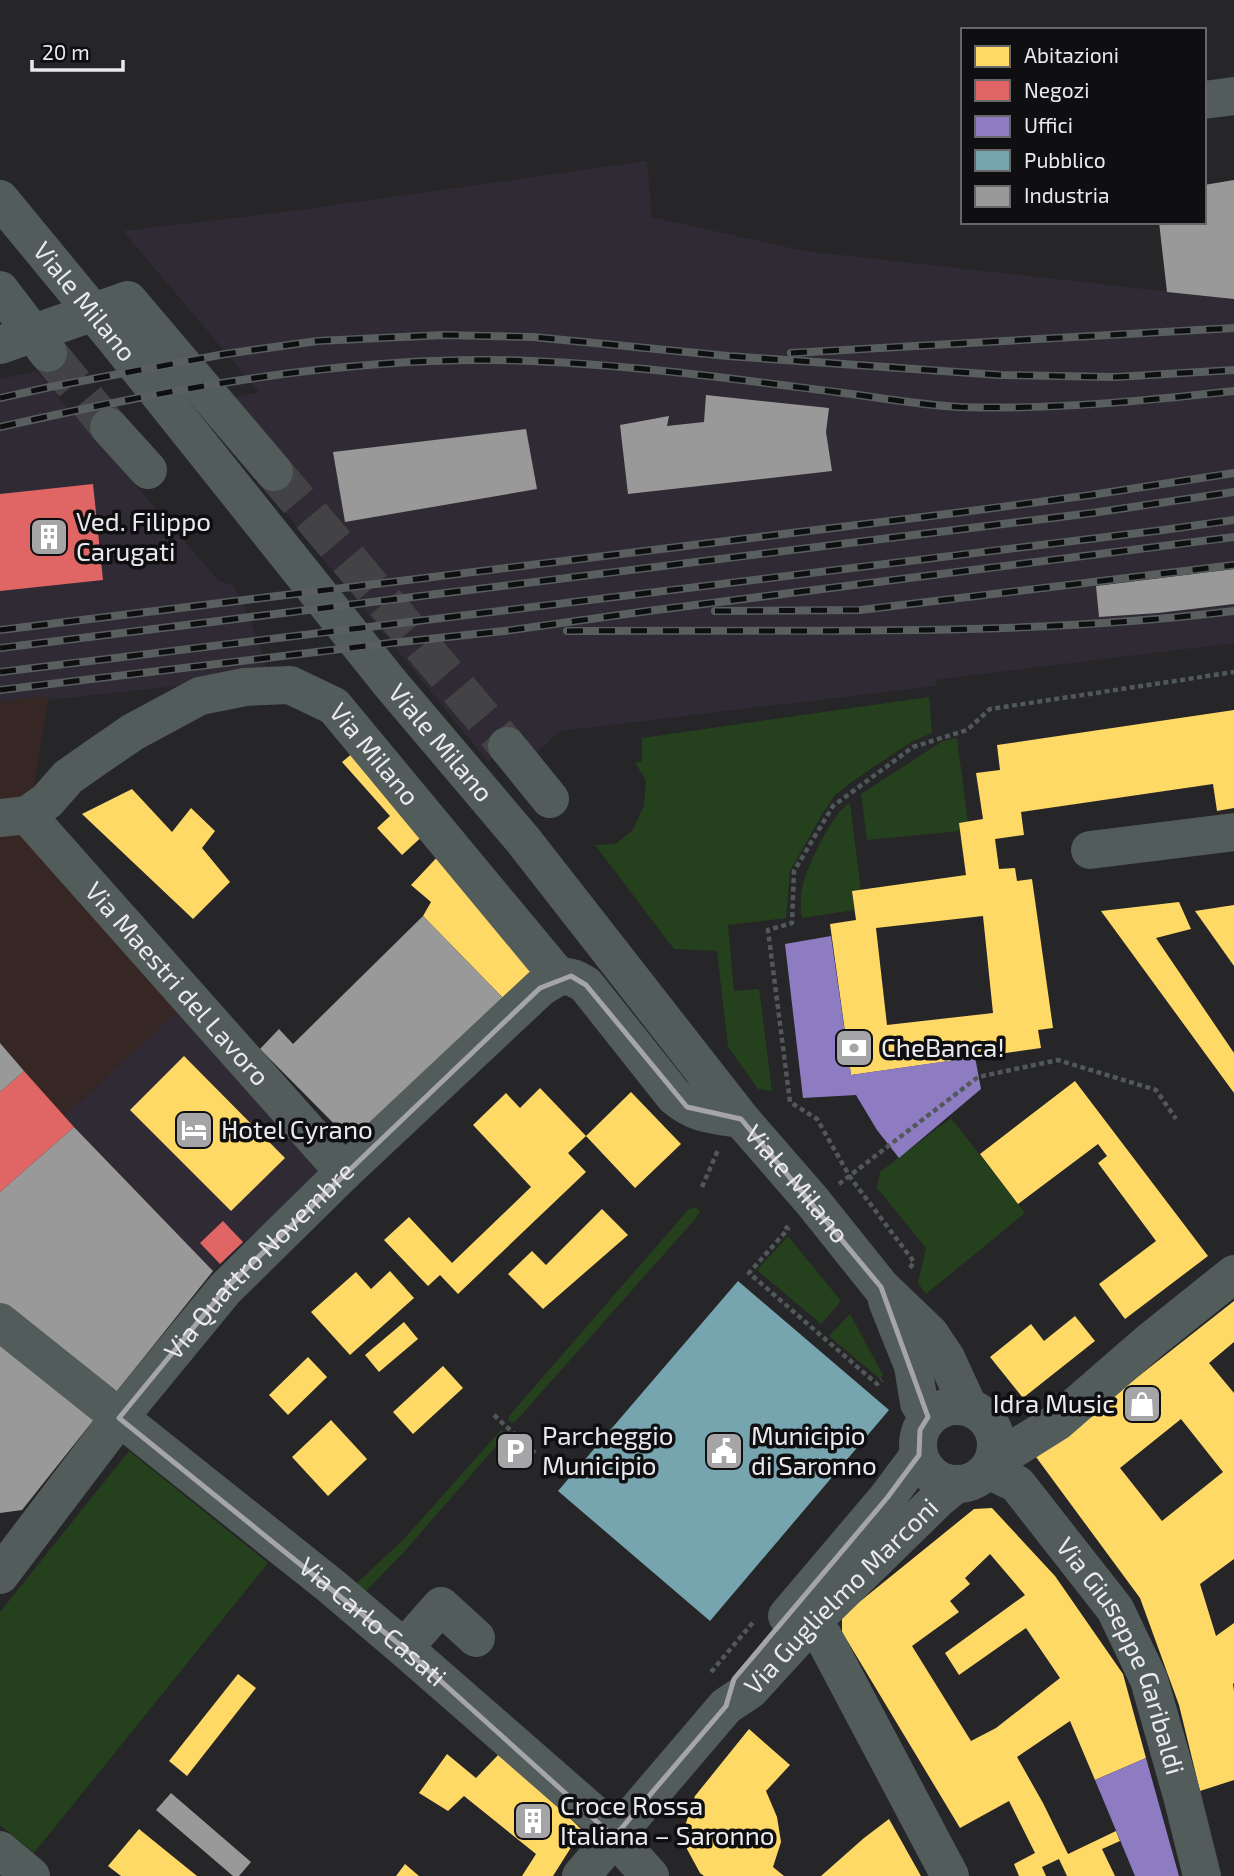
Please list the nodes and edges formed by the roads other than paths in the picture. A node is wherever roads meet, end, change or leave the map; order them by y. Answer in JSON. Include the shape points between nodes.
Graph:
{"nodes":[{"id":1,"x":1234,"y":96,"type":"edge"},
{"id":2,"x":1206,"y":100,"type":"edge"},
{"id":3,"x":0,"y":200,"type":"edge"},
{"id":4,"x":0,"y":290,"type":"edge"},
{"id":5,"x":94,"y":313,"type":"junction"},
{"id":6,"x":27,"y":344,"type":"edge"},
{"id":7,"x":109,"y":427,"type":"tunnel mouth"},
{"id":8,"x":148,"y":470,"type":"dead end"},
{"id":9,"x":274,"y":472,"type":"tunnel mouth"},
{"id":10,"x":506,"y":746,"type":"tunnel mouth"},
{"id":11,"x":550,"y":799,"type":"dead end"},
{"id":12,"x":14,"y":816,"type":"edge"},
{"id":13,"x":1234,"y":832,"type":"edge"},
{"id":14,"x":1090,"y":850,"type":"dead end"},
{"id":15,"x":558,"y":976,"type":"junction"},
{"id":16,"x":731,"y":1134,"type":"junction"},
{"id":17,"x":344,"y":1172,"type":"junction"},
{"id":18,"x":1234,"y":1274,"type":"edge"},
{"id":19,"x":881,"y":1287,"type":"junction"},
{"id":20,"x":0,"y":1322,"type":"edge"},
{"id":21,"x":928,"y":1417,"type":"junction"},
{"id":22,"x":119,"y":1418,"type":"junction"},
{"id":23,"x":980,"y":1451,"type":"junction"},
{"id":24,"x":919,"y":1455,"type":"junction"},
{"id":25,"x":6,"y":1554,"type":"edge"},
{"id":26,"x":813,"y":1621,"type":"junction"},
{"id":27,"x":476,"y":1638,"type":"dead end"},
{"id":28,"x":404,"y":1648,"type":"junction"},
{"id":29,"x":718,"y":1690,"type":"junction"},
{"id":30,"x":614,"y":1837,"type":"junction"},
{"id":31,"x":0,"y":1850,"type":"edge"},
{"id":32,"x":31,"y":1876,"type":"edge"},
{"id":33,"x":581,"y":1876,"type":"edge"},
{"id":34,"x":650,"y":1876,"type":"edge"},
{"id":35,"x":950,"y":1876,"type":"edge"},
{"id":36,"x":1202,"y":1876,"type":"edge"}],
"edges":[{"from":1,"to":2,"type":"street"},
{"from":3,"to":5,"type":"street","name":"Viale Milano"},
{"from":4,"to":6,"type":"street"},
{"from":5,"to":6,"type":"street"},
{"from":5,"to":9,"type":"street","via":[[128,300]]},
{"from":5,"to":16,"type":"street","name":"Viale Milano","via":[[390,683],[531,850]]},
{"from":7,"to":8,"type":"street"},
{"from":10,"to":11,"type":"street"},
{"from":12,"to":15,"type":"street","name":"Via Milano","via":[[47,802],[68,777],[98,756],[200,696],[290,685],[334,706]]},
{"from":12,"to":17,"type":"street","name":"Via Maestri del Lavoro"},
{"from":13,"to":14,"type":"street"},
{"from":15,"to":16,"type":"street","via":[[571,976],[586,985],[674,1096]]},
{"from":15,"to":17,"type":"street","name":"Via Quattro Novembre"},
{"from":16,"to":19,"type":"street","name":"Viale Milano","via":[[813,1202]]},
{"from":17,"to":22,"type":"street","name":"Via Quattro Novembre","via":[[225,1289]]},
{"from":18,"to":23,"type":"street","via":[[1057,1422]]},
{"from":19,"to":21,"type":"street","name":"Viale Milano","via":[[913,1366],[919,1403]]},
{"from":19,"to":23,"type":"street","name":"Viale Milano","via":[[930,1334],[946,1358]]},
{"from":20,"to":22,"type":"street","name":"Via Carlo Casati"},
{"from":21,"to":23,"type":"street","via":[[954,1405]]},
{"from":21,"to":24,"type":"street","via":[[920,1430]]},
{"from":22,"to":25,"type":"street","name":"Via Quattro Novembre"},
{"from":22,"to":28,"type":"street","name":"Via Carlo Casati"},
{"from":23,"to":24,"type":"street","via":[[942,1481],[929,1473]]},
{"from":23,"to":26,"type":"street","name":"Via Guglielmo Marconi","via":[[939,1498]]},
{"from":23,"to":36,"type":"street","name":"Via Giuseppe Garibaldi","via":[[1017,1484],[1115,1609],[1149,1680]]},
{"from":24,"to":29,"type":"street","name":"Via Guglielmo Marconi","via":[[734,1679]]},
{"from":26,"to":29,"type":"street","name":"Via Guglielmo Marconi","via":[[750,1690]]},
{"from":26,"to":35,"type":"street"},
{"from":27,"to":28,"type":"street","via":[[441,1606]]},
{"from":28,"to":30,"type":"street","name":"Via Carlo Casati","via":[[593,1813]]},
{"from":29,"to":30,"type":"street","name":"Via Guglielmo Marconi"},
{"from":30,"to":33,"type":"street","name":"Via Guglielmo Marconi"},
{"from":30,"to":34,"type":"street","name":"Via Carlo Casati"},
{"from":31,"to":32,"type":"street"}]}
